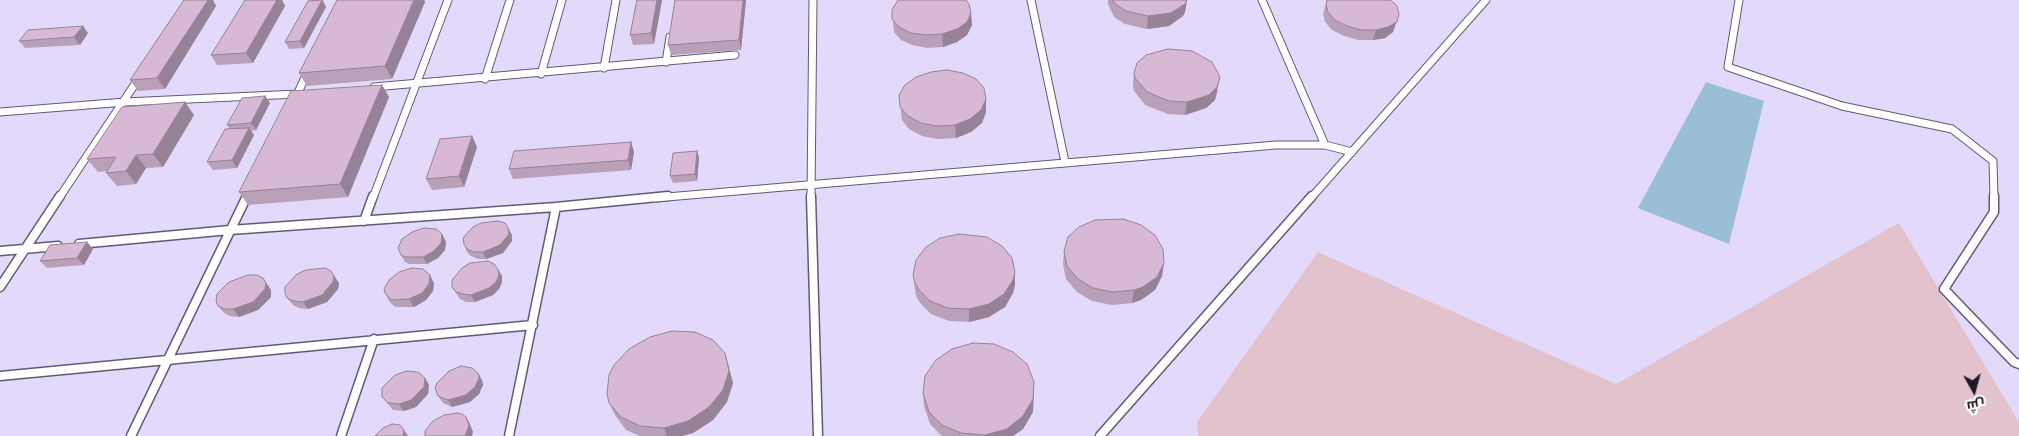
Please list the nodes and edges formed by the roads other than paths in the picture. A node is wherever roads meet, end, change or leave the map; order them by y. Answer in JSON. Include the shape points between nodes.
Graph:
{"nodes":[{"id":1,"x":448,"y":0,"type":"edge"},
{"id":2,"x":510,"y":0,"type":"edge"},
{"id":3,"x":562,"y":0,"type":"edge"},
{"id":4,"x":616,"y":0,"type":"edge"},
{"id":5,"x":814,"y":0,"type":"edge"},
{"id":6,"x":1030,"y":0,"type":"edge"},
{"id":7,"x":1262,"y":0,"type":"edge"},
{"id":8,"x":1486,"y":0,"type":"edge"},
{"id":9,"x":1739,"y":0,"type":"edge"},
{"id":10,"x":672,"y":26,"type":"edge"},
{"id":11,"x":735,"y":55,"type":"dead end"},
{"id":12,"x":313,"y":61,"type":"edge"},
{"id":13,"x":666,"y":62,"type":"junction"},
{"id":14,"x":604,"y":68,"type":"junction"},
{"id":15,"x":144,"y":71,"type":"edge"},
{"id":16,"x":540,"y":74,"type":"junction"},
{"id":17,"x":484,"y":79,"type":"junction"},
{"id":18,"x":418,"y":82,"type":"junction"},
{"id":19,"x":362,"y":88,"type":"edge"},
{"id":20,"x":307,"y":93,"type":"edge"},
{"id":21,"x":298,"y":94,"type":"junction"},
{"id":22,"x":125,"y":102,"type":"junction"},
{"id":23,"x":293,"y":103,"type":"edge"},
{"id":24,"x":0,"y":112,"type":"edge"},
{"id":25,"x":1325,"y":145,"type":"junction"},
{"id":26,"x":1352,"y":152,"type":"junction"},
{"id":27,"x":1065,"y":162,"type":"junction"},
{"id":28,"x":811,"y":184,"type":"junction"},
{"id":29,"x":251,"y":188,"type":"edge"},
{"id":30,"x":556,"y":207,"type":"junction"},
{"id":31,"x":364,"y":221,"type":"junction"},
{"id":32,"x":230,"y":230,"type":"junction"},
{"id":33,"x":74,"y":244,"type":"edge"},
{"id":34,"x":64,"y":245,"type":"edge"},
{"id":35,"x":25,"y":249,"type":"junction"},
{"id":36,"x":0,"y":251,"type":"edge"},
{"id":37,"x":0,"y":287,"type":"edge"},
{"id":38,"x":533,"y":326,"type":"junction"},
{"id":39,"x":374,"y":339,"type":"junction"},
{"id":40,"x":169,"y":359,"type":"junction"},
{"id":41,"x":2019,"y":364,"type":"edge"},
{"id":42,"x":0,"y":376,"type":"edge"},
{"id":43,"x":131,"y":436,"type":"edge"},
{"id":44,"x":341,"y":436,"type":"edge"},
{"id":45,"x":509,"y":436,"type":"edge"},
{"id":46,"x":818,"y":436,"type":"edge"},
{"id":47,"x":1100,"y":436,"type":"edge"}],
"edges":[{"from":1,"to":18,"type":"lane"},
{"from":2,"to":17,"type":"lane"},
{"from":3,"to":16,"type":"lane"},
{"from":4,"to":14,"type":"lane"},
{"from":5,"to":28,"type":"lane"},
{"from":6,"to":27,"type":"lane"},
{"from":7,"to":25,"type":"lane"},
{"from":8,"to":26,"type":"lane"},
{"from":9,"to":41,"type":"lane","via":[[1728,67],[1842,106],[1952,129],[1993,160],[1994,212],[1944,289]]},
{"from":10,"to":13,"type":"lane"},
{"from":11,"to":13,"type":"lane"},
{"from":12,"to":21,"type":"lane"},
{"from":13,"to":14,"type":"lane"},
{"from":14,"to":16,"type":"lane"},
{"from":15,"to":22,"type":"lane"},
{"from":16,"to":17,"type":"lane"},
{"from":17,"to":18,"type":"lane"},
{"from":18,"to":19,"type":"lane"},
{"from":18,"to":31,"type":"lane"},
{"from":20,"to":21,"type":"lane"},
{"from":21,"to":22,"type":"lane"},
{"from":21,"to":23,"type":"lane"},
{"from":22,"to":24,"type":"lane"},
{"from":22,"to":35,"type":"lane"},
{"from":25,"to":26,"type":"lane"},
{"from":25,"to":27,"type":"lane","via":[[1276,145]]},
{"from":26,"to":47,"type":"lane"},
{"from":27,"to":28,"type":"lane"},
{"from":28,"to":30,"type":"lane"},
{"from":28,"to":46,"type":"lane"},
{"from":29,"to":32,"type":"lane"},
{"from":30,"to":31,"type":"lane"},
{"from":30,"to":38,"type":"lane"},
{"from":31,"to":32,"type":"lane"},
{"from":32,"to":33,"type":"lane"},
{"from":32,"to":40,"type":"lane"},
{"from":34,"to":35,"type":"lane"},
{"from":35,"to":36,"type":"lane"},
{"from":35,"to":37,"type":"lane"},
{"from":38,"to":39,"type":"lane"},
{"from":38,"to":45,"type":"lane"},
{"from":39,"to":40,"type":"lane"},
{"from":39,"to":44,"type":"lane"},
{"from":40,"to":42,"type":"lane"},
{"from":40,"to":43,"type":"lane"}]}
